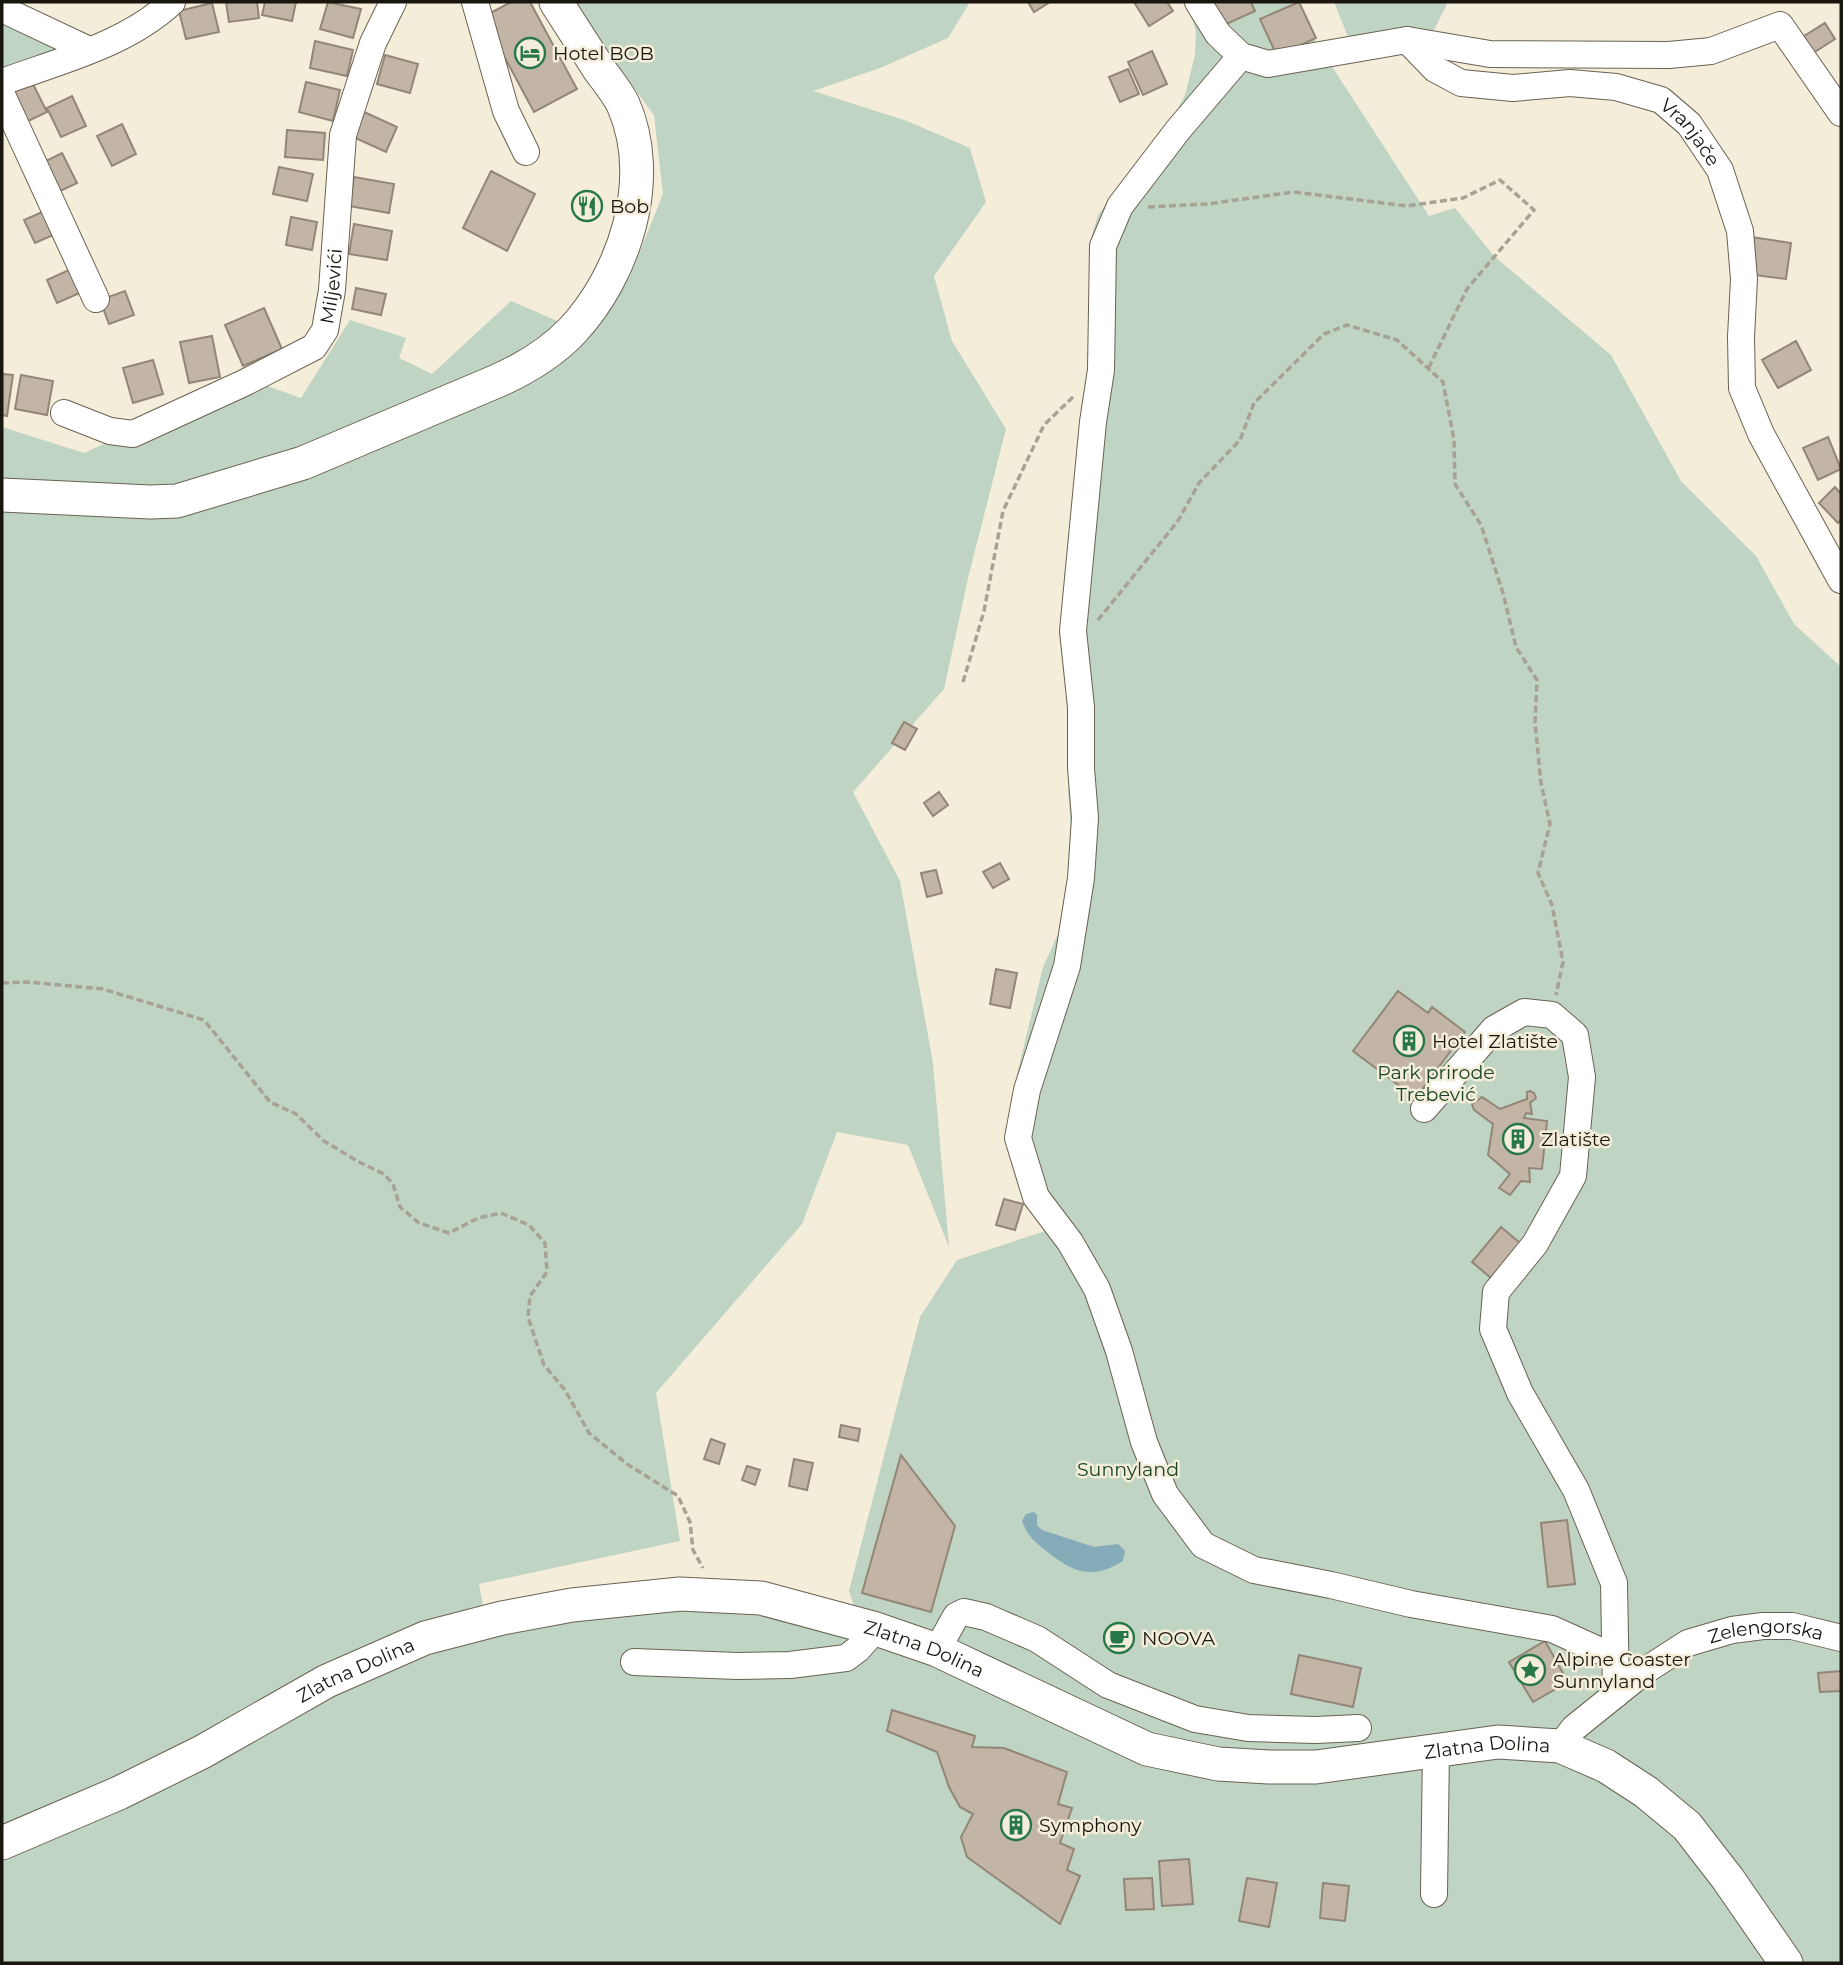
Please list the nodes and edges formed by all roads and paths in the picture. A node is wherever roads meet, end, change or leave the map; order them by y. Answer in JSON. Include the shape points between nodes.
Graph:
{"nodes":[{"id":1,"x":172,"y":2,"type":"edge"},
{"id":2,"x":393,"y":2,"type":"edge"},
{"id":3,"x":475,"y":2,"type":"edge"},
{"id":4,"x":556,"y":2,"type":"edge"},
{"id":5,"x":1198,"y":2,"type":"edge"},
{"id":6,"x":2,"y":9,"type":"edge"},
{"id":7,"x":1407,"y":40,"type":"junction"},
{"id":8,"x":89,"y":50,"type":"junction"},
{"id":9,"x":1241,"y":56,"type":"junction"},
{"id":10,"x":2,"y":82,"type":"edge"},
{"id":11,"x":2,"y":95,"type":"edge"},
{"id":12,"x":1841,"y":113,"type":"edge"},
{"id":13,"x":526,"y":152,"type":"dead end"},
{"id":14,"x":1114,"y":221,"type":"junction"},
{"id":15,"x":96,"y":299,"type":"dead end"},
{"id":16,"x":1428,"y":368,"type":"junction"},
{"id":17,"x":1101,"y":370,"type":"junction"},
{"id":18,"x":64,"y":413,"type":"dead end"},
{"id":19,"x":2,"y":495,"type":"edge"},
{"id":20,"x":1841,"y":580,"type":"edge"},
{"id":21,"x":1073,"y":631,"type":"junction"},
{"id":22,"x":963,"y":682,"type":"dead end"},
{"id":23,"x":2,"y":983,"type":"edge"},
{"id":24,"x":1552,"y":1015,"type":"junction"},
{"id":25,"x":1424,"y":1110,"type":"dead end"},
{"id":26,"x":727,"y":1596,"type":"junction"},
{"id":27,"x":876,"y":1629,"type":"junction"},
{"id":28,"x":1841,"y":1638,"type":"edge"},
{"id":29,"x":937,"y":1650,"type":"junction"},
{"id":30,"x":1614,"y":1657,"type":"junction"},
{"id":31,"x":634,"y":1662,"type":"dead end"},
{"id":32,"x":1616,"y":1694,"type":"junction"},
{"id":33,"x":1359,"y":1728,"type":"dead end"},
{"id":34,"x":1560,"y":1746,"type":"junction"},
{"id":35,"x":1436,"y":1748,"type":"junction"},
{"id":36,"x":2,"y":1843,"type":"edge"},
{"id":37,"x":1434,"y":1894,"type":"dead end"},
{"id":38,"x":1786,"y":1963,"type":"edge"}],
"edges":[{"from":1,"to":8,"type":"street","via":[[137,29]]},
{"from":2,"to":18,"type":"street","name":"Miljevići","via":[[373,43],[343,135],[332,290],[325,330],[314,346],[132,434],[110,431]]},
{"from":3,"to":13,"type":"street","via":[[506,111]]},
{"from":4,"to":19,"type":"main road","via":[[623,104],[635,145],[636,191],[626,237],[611,276],[569,333],[525,368],[497,381],[303,463],[209,493],[149,502]]},
{"from":5,"to":9,"type":"street","via":[[1218,34]]},
{"from":6,"to":8,"type":"street"},
{"from":7,"to":9,"type":"street","via":[[1268,64]]},
{"from":7,"to":12,"type":"street","via":[[1490,54],[1669,55],[1711,51],[1780,25]]},
{"from":7,"to":20,"type":"street","name":"Vranjače","via":[[1435,69],[1461,83],[1513,88],[1570,83],[1616,87],[1661,100],[1689,124],[1720,170],[1740,231],[1742,388],[1761,434]]},
{"from":8,"to":10,"type":"street"},
{"from":9,"to":14,"type":"street","via":[[1178,130],[1120,206]]},
{"from":11,"to":15,"type":"street"},
{"from":14,"to":16,"type":"path","via":[[1150,206],[1207,204],[1294,192],[1407,206],[1463,198],[1500,180],[1534,210],[1467,289]]},
{"from":14,"to":17,"type":"street","via":[[1103,246]]},
{"from":16,"to":21,"type":"path","via":[[1397,340],[1347,325],[1324,334],[1254,403],[1240,440],[1199,484],[1178,521],[1100,618]]},
{"from":16,"to":24,"type":"path","via":[[1443,382],[1454,440],[1455,484],[1481,525],[1516,647],[1537,680],[1535,723],[1550,824],[1538,873],[1552,905],[1563,962]]},
{"from":17,"to":21,"type":"street"},
{"from":17,"to":22,"type":"path","via":[[1044,425],[1003,511],[984,611]]},
{"from":21,"to":30,"type":"street","via":[[1085,818],[1081,878],[1067,966],[1027,1090],[1018,1138],[1036,1197],[1097,1289],[1144,1442],[1165,1494],[1203,1545],[1254,1570],[1552,1629]]},
{"from":23,"to":26,"type":"path","via":[[103,989],[204,1020],[270,1102],[296,1114],[324,1140],[384,1174],[393,1184],[400,1207],[419,1223],[449,1233],[478,1218],[501,1213],[529,1225],[545,1243],[547,1272],[530,1296],[528,1317],[544,1365],[565,1390],[589,1433],[678,1496],[690,1522],[694,1549],[709,1578]]},
{"from":24,"to":25,"type":"street","via":[[1524,1012],[1494,1029]]},
{"from":24,"to":30,"type":"street","via":[[1575,1035],[1582,1077],[1573,1177],[1535,1244],[1496,1292],[1493,1329],[1520,1393],[1576,1490],[1614,1583]]},
{"from":26,"to":27,"type":"main road","name":"Zlatna Dolina","via":[[761,1598]]},
{"from":26,"to":36,"type":"main road","name":"Zlatna Dolina","via":[[680,1594],[572,1605],[425,1639],[327,1681],[119,1793]]},
{"from":27,"to":29,"type":"main road","name":"Zlatna Dolina"},
{"from":27,"to":31,"type":"street","via":[[846,1658],[738,1666]]},
{"from":28,"to":32,"type":"street","name":"Zelengorska","via":[[1792,1626],[1732,1630],[1688,1643]]},
{"from":29,"to":33,"type":"street","via":[[956,1616],[964,1612],[1037,1639],[1108,1685],[1195,1719],[1248,1728]]},
{"from":29,"to":35,"type":"main road","name":"Zlatna Dolina","via":[[1147,1749],[1217,1764],[1316,1767]]},
{"from":30,"to":32,"type":"street"},
{"from":32,"to":34,"type":"street","name":"Zelengorska","via":[[1574,1728]]},
{"from":34,"to":35,"type":"main road","name":"Zlatna Dolina","via":[[1498,1742]]},
{"from":34,"to":38,"type":"main road","name":"Zlatna Dolina","via":[[1606,1766],[1687,1826]]},
{"from":35,"to":37,"type":"street"}]}
